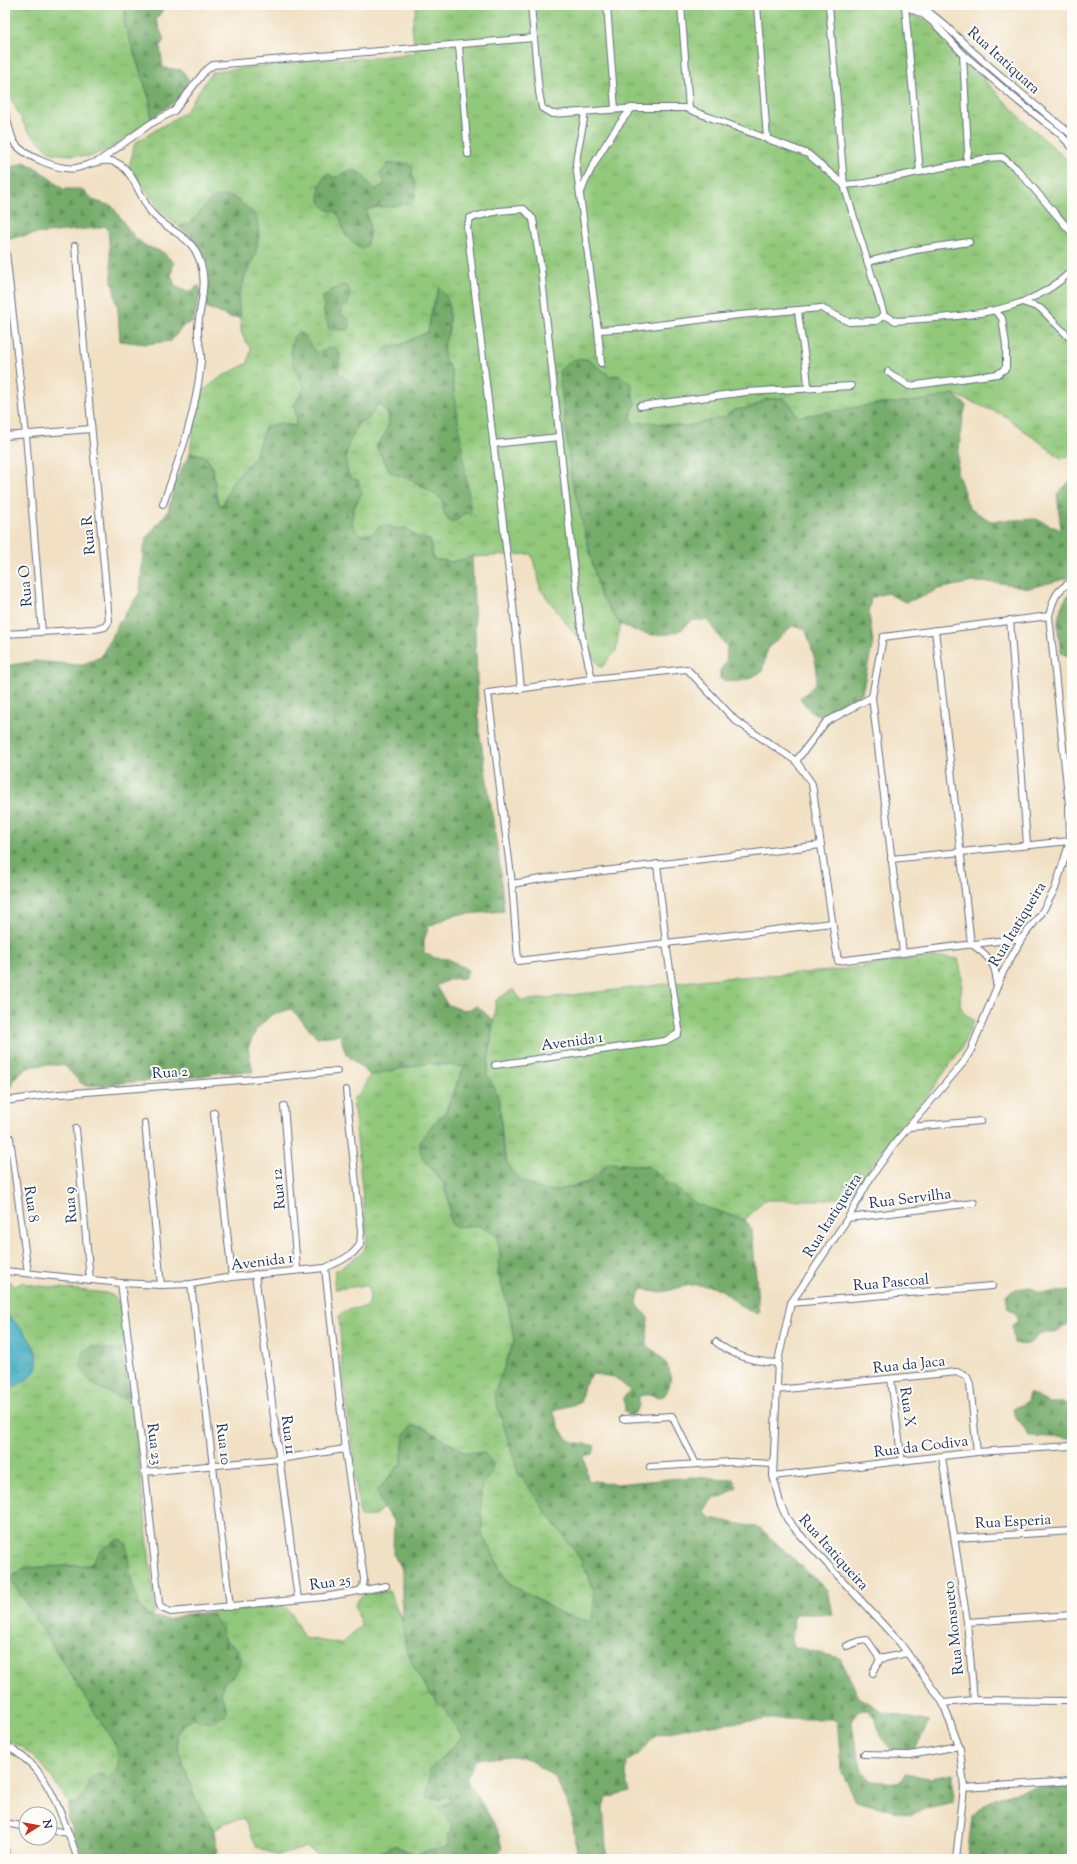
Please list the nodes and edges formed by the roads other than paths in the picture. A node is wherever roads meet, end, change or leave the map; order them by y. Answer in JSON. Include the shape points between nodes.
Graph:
{"nodes":[{"id":1,"x":531,"y":5,"type":"edge"},
{"id":2,"x":607,"y":5,"type":"edge"},
{"id":3,"x":681,"y":5,"type":"edge"},
{"id":4,"x":757,"y":5,"type":"edge"},
{"id":5,"x":829,"y":5,"type":"edge"},
{"id":6,"x":904,"y":5,"type":"edge"},
{"id":7,"x":918,"y":5,"type":"edge"},
{"id":8,"x":534,"y":38,"type":"junction"},
{"id":9,"x":459,"y":46,"type":"junction"},
{"id":10,"x":963,"y":54,"type":"junction"},
{"id":11,"x":632,"y":108,"type":"junction"},
{"id":12,"x":689,"y":109,"type":"junction"},
{"id":13,"x":615,"y":110,"type":"junction"},
{"id":14,"x":585,"y":112,"type":"junction"},
{"id":15,"x":5,"y":113,"type":"edge"},
{"id":16,"x":1072,"y":135,"type":"edge"},
{"id":17,"x":767,"y":139,"type":"junction"},
{"id":18,"x":1072,"y":147,"type":"edge"},
{"id":19,"x":468,"y":154,"type":"dead end"},
{"id":20,"x":99,"y":161,"type":"junction"},
{"id":21,"x":966,"y":163,"type":"junction"},
{"id":22,"x":920,"y":172,"type":"junction"},
{"id":23,"x":844,"y":185,"type":"junction"},
{"id":24,"x":580,"y":194,"type":"junction"},
{"id":25,"x":1072,"y":233,"type":"edge"},
{"id":26,"x":968,"y":242,"type":"dead end"},
{"id":27,"x":75,"y":246,"type":"dead end"},
{"id":28,"x":6,"y":252,"type":"edge"},
{"id":29,"x":866,"y":262,"type":"junction"},
{"id":30,"x":1072,"y":270,"type":"edge"},
{"id":31,"x":1025,"y":302,"type":"junction"},
{"id":32,"x":798,"y":310,"type":"junction"},
{"id":33,"x":996,"y":311,"type":"junction"},
{"id":34,"x":884,"y":315,"type":"junction"},
{"id":35,"x":598,"y":330,"type":"junction"},
{"id":36,"x":1072,"y":340,"type":"edge"},
{"id":37,"x":600,"y":363,"type":"dead end"},
{"id":38,"x":888,"y":372,"type":"dead end"},
{"id":39,"x":851,"y":386,"type":"dead end"},
{"id":40,"x":808,"y":388,"type":"junction"},
{"id":41,"x":640,"y":406,"type":"dead end"},
{"id":42,"x":92,"y":429,"type":"junction"},
{"id":43,"x":26,"y":435,"type":"junction"},
{"id":44,"x":5,"y":436,"type":"edge"},
{"id":45,"x":560,"y":437,"type":"junction"},
{"id":46,"x":493,"y":444,"type":"junction"},
{"id":47,"x":163,"y":504,"type":"dead end"},
{"id":48,"x":1072,"y":582,"type":"edge"},
{"id":49,"x":1048,"y":616,"type":"junction"},
{"id":50,"x":1010,"y":620,"type":"junction"},
{"id":51,"x":935,"y":630,"type":"junction"},
{"id":52,"x":42,"y":632,"type":"junction"},
{"id":53,"x":5,"y":634,"type":"edge"},
{"id":54,"x":592,"y":679,"type":"junction"},
{"id":55,"x":521,"y":689,"type":"junction"},
{"id":56,"x":872,"y":697,"type":"junction"},
{"id":57,"x":796,"y":760,"type":"junction"},
{"id":58,"x":1070,"y":841,"type":"junction"},
{"id":59,"x":1028,"y":844,"type":"junction"},
{"id":60,"x":821,"y":845,"type":"junction"},
{"id":61,"x":961,"y":853,"type":"junction"},
{"id":62,"x":891,"y":859,"type":"junction"},
{"id":63,"x":657,"y":864,"type":"junction"},
{"id":64,"x":512,"y":884,"type":"junction"},
{"id":65,"x":832,"y":923,"type":"junction"},
{"id":66,"x":1022,"y":938,"type":"junction"},
{"id":67,"x":666,"y":942,"type":"junction"},
{"id":68,"x":971,"y":944,"type":"junction"},
{"id":69,"x":903,"y":953,"type":"junction"},
{"id":70,"x":991,"y":998,"type":"junction"},
{"id":71,"x":495,"y":1065,"type":"dead end"},
{"id":72,"x":337,"y":1071,"type":"dead end"},
{"id":73,"x":346,"y":1090,"type":"dead end"},
{"id":74,"x":5,"y":1101,"type":"edge"},
{"id":75,"x":284,"y":1106,"type":"dead end"},
{"id":76,"x":214,"y":1113,"type":"dead end"},
{"id":77,"x":981,"y":1121,"type":"dead end"},
{"id":78,"x":145,"y":1123,"type":"dead end"},
{"id":79,"x":910,"y":1127,"type":"junction"},
{"id":80,"x":76,"y":1128,"type":"dead end"},
{"id":81,"x":10,"y":1138,"type":"dead end"},
{"id":82,"x":974,"y":1203,"type":"dead end"},
{"id":83,"x":848,"y":1218,"type":"junction"},
{"id":84,"x":325,"y":1268,"type":"junction"},
{"id":85,"x":297,"y":1269,"type":"junction"},
{"id":86,"x":5,"y":1271,"type":"edge"},
{"id":87,"x":28,"y":1273,"type":"junction"},
{"id":88,"x":256,"y":1274,"type":"junction"},
{"id":89,"x":232,"y":1277,"type":"junction"},
{"id":90,"x":90,"y":1280,"type":"junction"},
{"id":91,"x":121,"y":1283,"type":"junction"},
{"id":92,"x":191,"y":1284,"type":"junction"},
{"id":93,"x":161,"y":1285,"type":"junction"},
{"id":94,"x":992,"y":1286,"type":"dead end"},
{"id":95,"x":791,"y":1303,"type":"junction"},
{"id":96,"x":716,"y":1342,"type":"dead end"},
{"id":97,"x":778,"y":1363,"type":"junction"},
{"id":98,"x":891,"y":1380,"type":"junction"},
{"id":99,"x":776,"y":1390,"type":"junction"},
{"id":100,"x":623,"y":1419,"type":"dead end"},
{"id":101,"x":1072,"y":1446,"type":"edge"},
{"id":102,"x":345,"y":1449,"type":"junction"},
{"id":103,"x":977,"y":1452,"type":"junction"},
{"id":104,"x":942,"y":1457,"type":"junction"},
{"id":105,"x":279,"y":1459,"type":"junction"},
{"id":106,"x":902,"y":1462,"type":"junction"},
{"id":107,"x":696,"y":1464,"type":"junction"},
{"id":108,"x":773,"y":1464,"type":"junction"},
{"id":109,"x":214,"y":1466,"type":"junction"},
{"id":110,"x":650,"y":1467,"type":"dead end"},
{"id":111,"x":145,"y":1472,"type":"junction"},
{"id":112,"x":773,"y":1476,"type":"junction"},
{"id":113,"x":1072,"y":1531,"type":"edge"},
{"id":114,"x":956,"y":1538,"type":"junction"},
{"id":115,"x":386,"y":1586,"type":"dead end"},
{"id":116,"x":359,"y":1592,"type":"junction"},
{"id":117,"x":298,"y":1599,"type":"junction"},
{"id":118,"x":230,"y":1607,"type":"junction"},
{"id":119,"x":161,"y":1608,"type":"joint"},
{"id":120,"x":1072,"y":1615,"type":"edge"},
{"id":121,"x":967,"y":1622,"type":"junction"},
{"id":122,"x":847,"y":1646,"type":"dead end"},
{"id":123,"x":907,"y":1653,"type":"junction"},
{"id":124,"x":880,"y":1659,"type":"junction"},
{"id":125,"x":873,"y":1673,"type":"dead end"},
{"id":126,"x":974,"y":1700,"type":"junction"},
{"id":127,"x":1072,"y":1701,"type":"edge"},
{"id":128,"x":943,"y":1703,"type":"junction"},
{"id":129,"x":5,"y":1745,"type":"edge"},
{"id":130,"x":959,"y":1746,"type":"junction"},
{"id":131,"x":864,"y":1754,"type":"dead end"},
{"id":132,"x":1072,"y":1781,"type":"edge"},
{"id":133,"x":964,"y":1788,"type":"junction"},
{"id":134,"x":5,"y":1823,"type":"edge"},
{"id":135,"x":18,"y":1825,"type":"edge"},
{"id":136,"x":58,"y":1831,"type":"edge"},
{"id":137,"x":68,"y":1833,"type":"junction"},
{"id":138,"x":5,"y":1849,"type":"edge"},
{"id":139,"x":7,"y":1859,"type":"edge"},
{"id":140,"x":78,"y":1859,"type":"edge"},
{"id":141,"x":956,"y":1859,"type":"edge"}],
"edges":[{"from":1,"to":8,"type":"street"},
{"from":2,"to":13,"type":"street"},
{"from":3,"to":12,"type":"street"},
{"from":4,"to":17,"type":"street"},
{"from":5,"to":23,"type":"street"},
{"from":6,"to":10,"type":"street","via":[[924,15]]},
{"from":6,"to":22,"type":"street"},
{"from":7,"to":16,"type":"street","name":"Rua Itatiquara","via":[[940,19],[966,46]]},
{"from":8,"to":9,"type":"street"},
{"from":8,"to":14,"type":"street","via":[[542,108],[552,114]]},
{"from":9,"to":19,"type":"street"},
{"from":9,"to":20,"type":"street","via":[[213,65],[205,71],[174,111],[150,124]]},
{"from":10,"to":18,"type":"street"},
{"from":10,"to":21,"type":"street","via":[[968,151]]},
{"from":11,"to":12,"type":"street"},
{"from":11,"to":13,"type":"street"},
{"from":11,"to":24,"type":"street","via":[[594,163]]},
{"from":12,"to":17,"type":"street"},
{"from":13,"to":14,"type":"street"},
{"from":14,"to":24,"type":"street","via":[[576,165]]},
{"from":15,"to":20,"type":"street","via":[[14,141],[37,159],[67,169]]},
{"from":17,"to":23,"type":"street","via":[[808,154]]},
{"from":20,"to":47,"type":"street","via":[[112,161],[126,170],[155,217],[191,244],[201,262],[205,278],[198,329],[201,359],[195,401],[182,452]]},
{"from":21,"to":22,"type":"street"},
{"from":21,"to":25,"type":"street","via":[[1002,157],[1009,161]]},
{"from":22,"to":23,"type":"street"},
{"from":23,"to":29,"type":"street"},
{"from":24,"to":35,"type":"street"},
{"from":26,"to":29,"type":"street","via":[[916,250]]},
{"from":27,"to":42,"type":"street"},
{"from":28,"to":43,"type":"street","name":"Rua O"},
{"from":29,"to":34,"type":"street"},
{"from":30,"to":31,"type":"street","via":[[1064,278]]},
{"from":31,"to":33,"type":"street"},
{"from":31,"to":36,"type":"street","via":[[1040,308]]},
{"from":32,"to":34,"type":"street","via":[[822,308],[849,322],[858,323],[876,322]]},
{"from":32,"to":35,"type":"street"},
{"from":32,"to":40,"type":"street"},
{"from":33,"to":34,"type":"street","via":[[896,321]]},
{"from":33,"to":38,"type":"street","via":[[1002,318],[1006,345],[1006,368],[998,374],[909,386]]},
{"from":35,"to":37,"type":"street"},
{"from":39,"to":40,"type":"street"},
{"from":40,"to":41,"type":"street","via":[[718,395]]},
{"from":42,"to":43,"type":"street"},
{"from":42,"to":52,"type":"street","name":"Rua R","via":[[109,617],[107,626]]},
{"from":43,"to":44,"type":"street"},
{"from":43,"to":52,"type":"street","name":"Rua O"},
{"from":45,"to":46,"type":"street"},
{"from":45,"to":46,"type":"street","via":[[542,269],[533,220],[524,209],[498,211],[470,218],[466,227]]},
{"from":45,"to":54,"type":"street","via":[[582,636]]},
{"from":46,"to":55,"type":"street"},
{"from":48,"to":49,"type":"street","name":"Rua Itatiqueira","via":[[1054,596]]},
{"from":49,"to":50,"type":"street"},
{"from":49,"to":58,"type":"street","name":"Rua Itatiqueira","via":[[1068,798]]},
{"from":50,"to":51,"type":"street"},
{"from":50,"to":59,"type":"street"},
{"from":51,"to":56,"type":"street","via":[[883,637]]},
{"from":51,"to":61,"type":"street"},
{"from":52,"to":53,"type":"street"},
{"from":54,"to":55,"type":"street"},
{"from":54,"to":57,"type":"street","via":[[687,669],[736,721]]},
{"from":55,"to":64,"type":"street","via":[[488,692]]},
{"from":56,"to":57,"type":"street","via":[[826,722]]},
{"from":56,"to":62,"type":"street"},
{"from":57,"to":60,"type":"street","via":[[812,784]]},
{"from":58,"to":59,"type":"street"},
{"from":58,"to":66,"type":"street","name":"Rua Itatiqueira","via":[[1055,889],[1041,914]]},
{"from":59,"to":61,"type":"street"},
{"from":60,"to":63,"type":"street"},
{"from":60,"to":65,"type":"street"},
{"from":61,"to":62,"type":"street"},
{"from":61,"to":68,"type":"street"},
{"from":62,"to":69,"type":"street"},
{"from":63,"to":64,"type":"street"},
{"from":63,"to":67,"type":"street","name":"Avenida 1"},
{"from":64,"to":67,"type":"street","via":[[518,960]]},
{"from":65,"to":67,"type":"street"},
{"from":65,"to":69,"type":"street","via":[[838,961]]},
{"from":66,"to":68,"type":"street"},
{"from":66,"to":70,"type":"street","name":"Rua Itatiqueira"},
{"from":67,"to":71,"type":"street","name":"Avenida 1","via":[[680,1029],[674,1038]]},
{"from":68,"to":69,"type":"street"},
{"from":68,"to":70,"type":"street","via":[[981,950],[994,966],[997,975],[996,987]]},
{"from":70,"to":79,"type":"street","name":"Rua Itatiqueira","via":[[977,1037],[963,1063]]},
{"from":72,"to":74,"type":"street","name":"Rua 2","via":[[48,1095]]},
{"from":73,"to":84,"type":"street","name":"Avenida 1","via":[[361,1231],[360,1245],[353,1253]]},
{"from":75,"to":85,"type":"street","name":"Rua 12"},
{"from":76,"to":89,"type":"street"},
{"from":77,"to":79,"type":"street"},
{"from":78,"to":93,"type":"street"},
{"from":79,"to":83,"type":"street","name":"Rua Itatiqueira","via":[[895,1143]]},
{"from":80,"to":90,"type":"street","name":"Rua 9"},
{"from":81,"to":87,"type":"street","name":"Rua 8"},
{"from":82,"to":83,"type":"street","name":"Rua Servilha"},
{"from":83,"to":95,"type":"street","name":"Rua Itatiqueira"},
{"from":84,"to":85,"type":"street","name":"Avenida 1"},
{"from":84,"to":102,"type":"street","name":"Rua 25"},
{"from":85,"to":88,"type":"street","name":"Avenida 1"},
{"from":86,"to":87,"type":"street","name":"Avenida 1"},
{"from":87,"to":90,"type":"street","name":"Avenida 1"},
{"from":88,"to":89,"type":"street","name":"Avenida 1"},
{"from":88,"to":105,"type":"street","name":"Rua 11"},
{"from":89,"to":92,"type":"street","name":"Avenida 1"},
{"from":90,"to":91,"type":"street","name":"Avenida 1"},
{"from":91,"to":93,"type":"street","name":"Avenida 1"},
{"from":91,"to":111,"type":"street","name":"Rua 23"},
{"from":92,"to":93,"type":"street","name":"Avenida 1"},
{"from":92,"to":109,"type":"street","name":"Rua 10"},
{"from":94,"to":95,"type":"street","name":"Rua Pascoal"},
{"from":95,"to":97,"type":"street","name":"Rua Itatiqueira"},
{"from":96,"to":97,"type":"street","via":[[727,1351],[743,1357]]},
{"from":97,"to":99,"type":"street","name":"Rua Itatiqueira"},
{"from":98,"to":99,"type":"street","name":"Rua da Jaca"},
{"from":98,"to":103,"type":"street","name":"Rua da Jaca","via":[[957,1372],[967,1377],[970,1384]]},
{"from":98,"to":106,"type":"street","name":"Rua X"},
{"from":99,"to":108,"type":"street","name":"Rua Itatiqueira"},
{"from":100,"to":107,"type":"street","via":[[672,1416]]},
{"from":101,"to":103,"type":"street","name":"Rua da Codiva"},
{"from":102,"to":105,"type":"street"},
{"from":102,"to":116,"type":"street","name":"Rua 25","via":[[364,1579]]},
{"from":103,"to":104,"type":"street","name":"Rua da Codiva"},
{"from":104,"to":106,"type":"street","name":"Rua da Codiva"},
{"from":104,"to":114,"type":"street","name":"Rua Monsueto"},
{"from":105,"to":109,"type":"street"},
{"from":105,"to":117,"type":"street","name":"Rua 11"},
{"from":106,"to":112,"type":"street","name":"Rua da Codiva"},
{"from":107,"to":108,"type":"street"},
{"from":107,"to":110,"type":"street"},
{"from":108,"to":112,"type":"street","name":"Rua Itatiqueira"},
{"from":109,"to":111,"type":"street"},
{"from":109,"to":118,"type":"street","name":"Rua 10"},
{"from":111,"to":119,"type":"street","name":"Rua 23"},
{"from":112,"to":123,"type":"street","name":"Rua Itatiqueira","via":[[787,1519]]},
{"from":113,"to":114,"type":"street","name":"Rua Esperia"},
{"from":114,"to":121,"type":"street","name":"Rua Monsueto"},
{"from":115,"to":116,"type":"street"},
{"from":116,"to":117,"type":"street","name":"Rua 25"},
{"from":117,"to":118,"type":"street","name":"Rua 25"},
{"from":118,"to":119,"type":"street","name":"Rua 25","via":[[171,1612]]},
{"from":120,"to":121,"type":"street"},
{"from":121,"to":126,"type":"street","name":"Rua Monsueto"},
{"from":122,"to":124,"type":"street","via":[[867,1640]]},
{"from":123,"to":124,"type":"street"},
{"from":123,"to":128,"type":"street","name":"Rua Itatiqueira"},
{"from":124,"to":125,"type":"street"},
{"from":126,"to":127,"type":"street"},
{"from":126,"to":128,"type":"street"},
{"from":128,"to":130,"type":"street","name":"Rua Itatiqueira"},
{"from":129,"to":137,"type":"street","via":[[37,1770],[49,1788]]},
{"from":130,"to":131,"type":"street","via":[[910,1755]]},
{"from":130,"to":133,"type":"street","name":"Rua Itatiqueira"},
{"from":132,"to":133,"type":"street"},
{"from":133,"to":141,"type":"street","name":"Rua Itatiqueira"},
{"from":134,"to":135,"type":"street"},
{"from":136,"to":137,"type":"street"},
{"from":137,"to":140,"type":"street"},
{"from":138,"to":139,"type":"street"}]}
